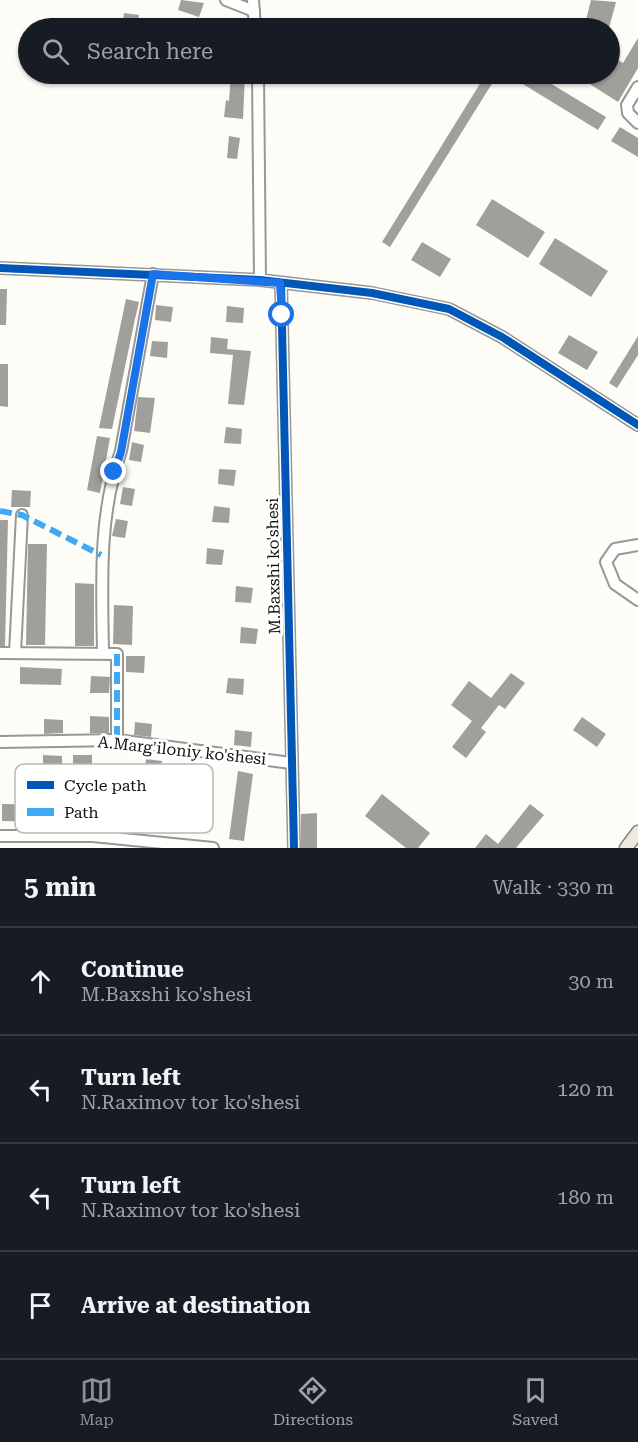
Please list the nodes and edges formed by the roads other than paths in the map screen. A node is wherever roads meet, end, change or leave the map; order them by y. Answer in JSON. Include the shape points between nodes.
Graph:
{"nodes":[{"id":1,"x":226,"y":0,"type":"edge"},
{"id":2,"x":253,"y":5,"type":"edge"},
{"id":3,"x":258,"y":84,"type":"edge"},
{"id":4,"x":638,"y":87,"type":"edge"},
{"id":5,"x":638,"y":123,"type":"edge"},
{"id":6,"x":0,"y":268,"type":"edge"},
{"id":7,"x":153,"y":274,"type":"junction"},
{"id":8,"x":260,"y":280,"type":"junction"},
{"id":9,"x":280,"y":283,"type":"junction"},
{"id":10,"x":638,"y":425,"type":"edge"},
{"id":11,"x":22,"y":515,"type":"dead end"},
{"id":12,"x":638,"y":545,"type":"edge"},
{"id":13,"x":638,"y":600,"type":"edge"},
{"id":14,"x":104,"y":652,"type":"junction"},
{"id":15,"x":0,"y":653,"type":"edge"},
{"id":16,"x":15,"y":653,"type":"junction"},
{"id":17,"x":117,"y":740,"type":"junction"},
{"id":18,"x":0,"y":742,"type":"edge"},
{"id":19,"x":291,"y":763,"type":"junction"},
{"id":20,"x":638,"y":832,"type":"edge"},
{"id":21,"x":0,"y":836,"type":"edge"},
{"id":22,"x":213,"y":848,"type":"edge"},
{"id":23,"x":294,"y":848,"type":"edge"},
{"id":24,"x":626,"y":848,"type":"edge"}],
"edges":[{"from":1,"to":2,"type":"street"},
{"from":3,"to":8,"type":"street"},
{"from":4,"to":5,"type":"street","via":[[627,105],[628,113]]},
{"from":6,"to":7,"type":"street"},
{"from":7,"to":8,"type":"street"},
{"from":7,"to":14,"type":"street","via":[[101,555]]},
{"from":8,"to":9,"type":"street"},
{"from":9,"to":10,"type":"street","via":[[372,293],[449,309],[502,337]]},
{"from":9,"to":19,"type":"street","name":"M.Baxshi ko'shesi"},
{"from":11,"to":16,"type":"street"},
{"from":12,"to":13,"type":"street","via":[[615,549],[606,562],[615,585]]},
{"from":14,"to":16,"type":"street"},
{"from":14,"to":17,"type":"street","via":[[117,654]]},
{"from":15,"to":16,"type":"street"},
{"from":17,"to":18,"type":"street","name":"A.Marg'iloniy ko'shesi"},
{"from":17,"to":19,"type":"street","name":"A.Marg'iloniy ko'shesi"},
{"from":19,"to":23,"type":"street","name":"M.Baxshi ko'shesi"},
{"from":20,"to":24,"type":"main road"},
{"from":21,"to":22,"type":"street","via":[[93,836]]}]}
